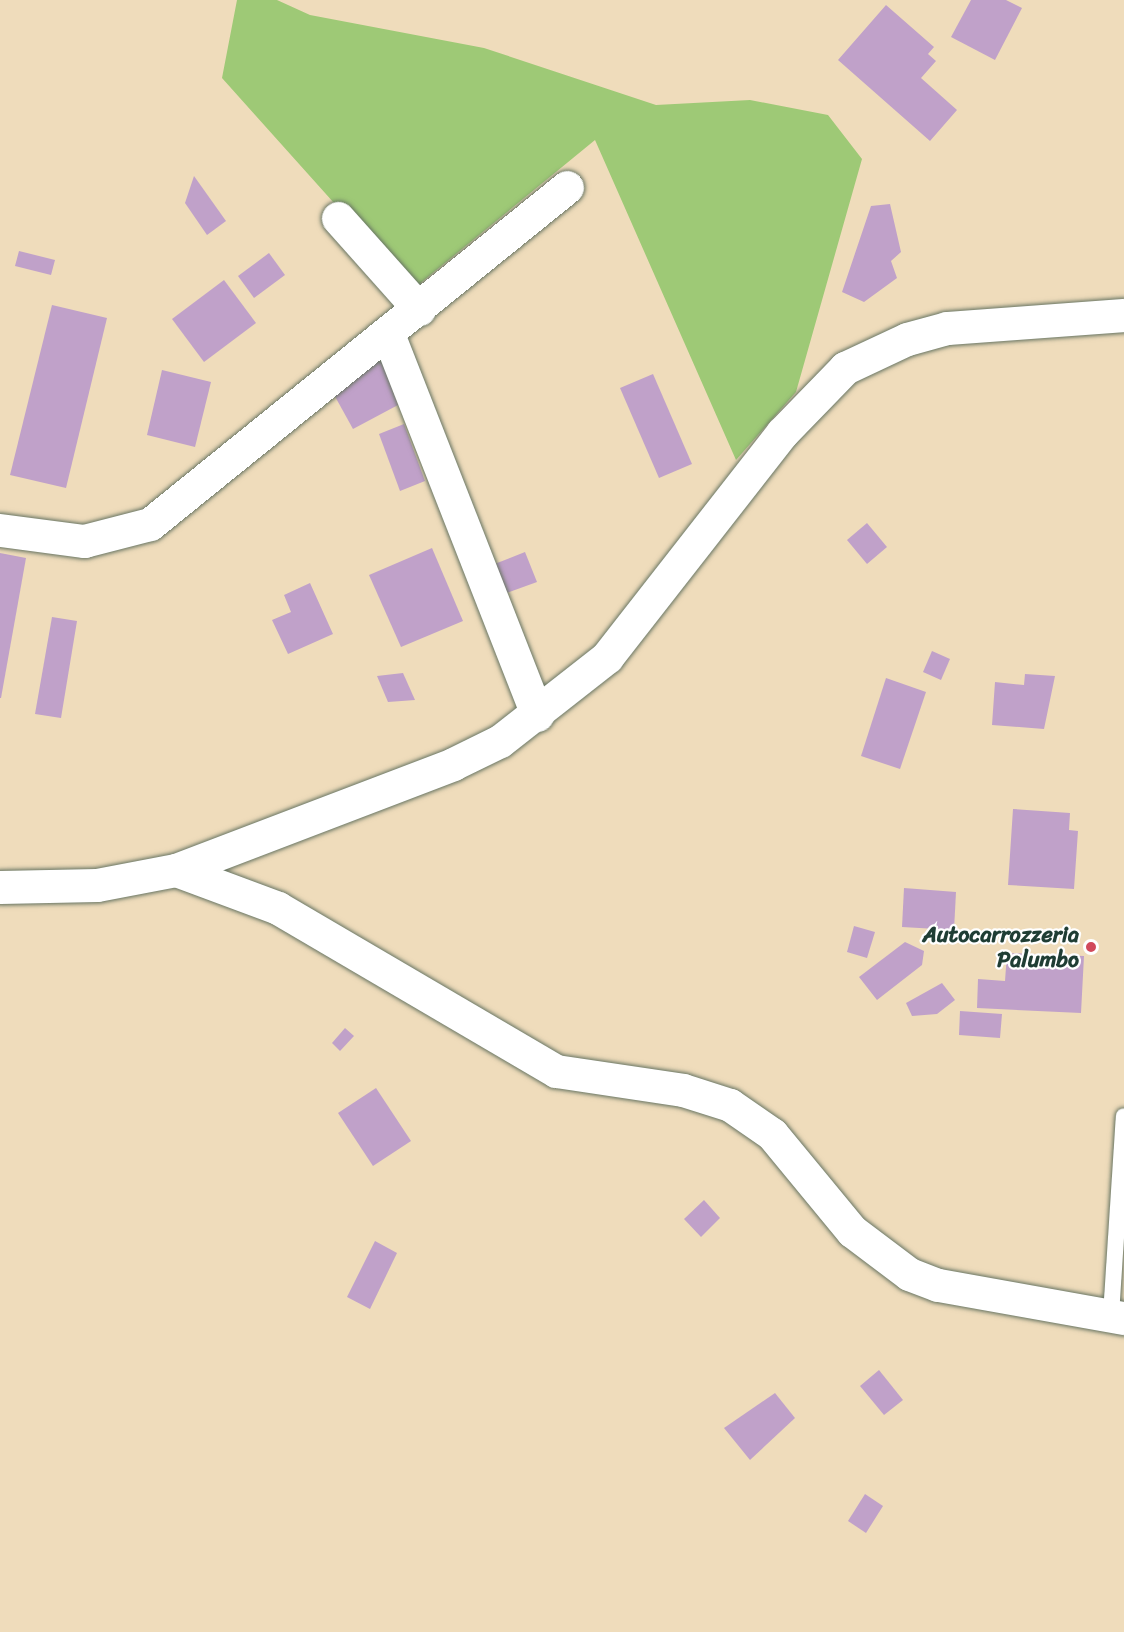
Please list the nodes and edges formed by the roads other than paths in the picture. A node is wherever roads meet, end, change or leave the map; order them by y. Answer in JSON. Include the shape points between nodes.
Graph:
{"nodes":[{"id":1,"x":567,"y":187,"type":"dead end"},
{"id":2,"x":338,"y":218,"type":"dead end"},
{"id":3,"x":419,"y":309,"type":"junction"},
{"id":4,"x":1124,"y":315,"type":"edge"},
{"id":5,"x":388,"y":334,"type":"junction"},
{"id":6,"x":0,"y":530,"type":"edge"},
{"id":7,"x":537,"y":715,"type":"junction"},
{"id":8,"x":176,"y":870,"type":"junction"},
{"id":9,"x":0,"y":887,"type":"edge"},
{"id":10,"x":1124,"y":1116,"type":"edge"},
{"id":11,"x":1117,"y":1316,"type":"edge"}],
"edges":[{"from":1,"to":3,"type":"street"},
{"from":2,"to":3,"type":"street"},
{"from":3,"to":5,"type":"street"},
{"from":4,"to":7,"type":"street","via":[[947,328],[906,339],[845,368],[782,434],[641,620],[607,657]]},
{"from":5,"to":6,"type":"street","via":[[150,524],[84,541]]},
{"from":5,"to":7,"type":"street"},
{"from":7,"to":8,"type":"street","via":[[453,764]]},
{"from":8,"to":9,"type":"street","via":[[97,885]]},
{"from":8,"to":11,"type":"street","via":[[278,908],[556,1071],[683,1090],[730,1105],[772,1134],[852,1231],[909,1274],[938,1285]]},
{"from":10,"to":11,"type":"lane"}]}
